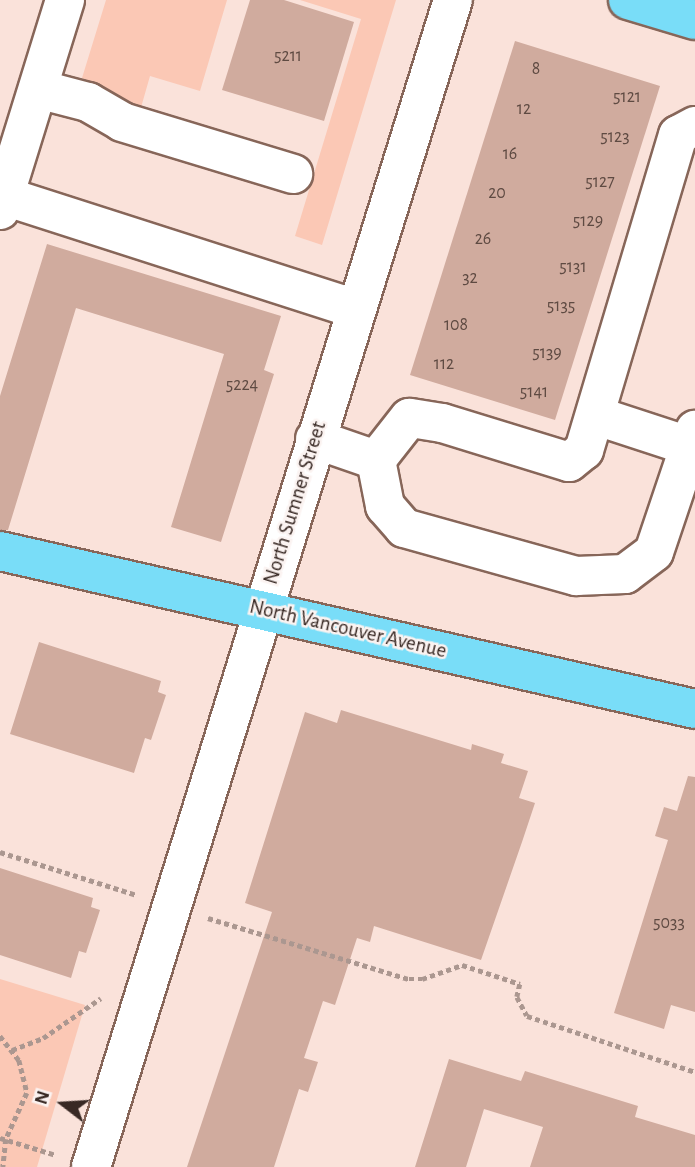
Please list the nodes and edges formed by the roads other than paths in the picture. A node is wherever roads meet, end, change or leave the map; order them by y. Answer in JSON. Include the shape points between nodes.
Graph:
{"nodes":[{"id":1,"x":65,"y":0,"type":"edge"},
{"id":2,"x":453,"y":0,"type":"edge"},
{"id":3,"x":628,"y":0,"type":"edge"},
{"id":4,"x":695,"y":20,"type":"edge"},
{"id":5,"x":38,"y":89,"type":"junction"},
{"id":6,"x":695,"y":126,"type":"edge"},
{"id":7,"x":293,"y":174,"type":"dead end"},
{"id":8,"x":2,"y":203,"type":"edge"},
{"id":9,"x":356,"y":309,"type":"junction"},
{"id":10,"x":597,"y":416,"type":"junction"},
{"id":11,"x":315,"y":439,"type":"junction"},
{"id":12,"x":693,"y":442,"type":"edge"},
{"id":13,"x":376,"y":460,"type":"junction"},
{"id":14,"x":0,"y":551,"type":"edge"},
{"id":15,"x":262,"y":609,"type":"junction"},
{"id":16,"x":695,"y":709,"type":"edge"},
{"id":17,"x":74,"y":1161,"type":"edge"}],
"edges":[{"from":1,"to":5,"type":"street"},
{"from":2,"to":9,"type":"street","name":"North Sumner Street"},
{"from":3,"to":4,"type":"main road"},
{"from":5,"to":7,"type":"street","via":[[88,102],[122,122]]},
{"from":5,"to":8,"type":"street"},
{"from":6,"to":10,"type":"street","via":[[678,135]]},
{"from":8,"to":9,"type":"street"},
{"from":9,"to":11,"type":"street","name":"North Sumner Street"},
{"from":10,"to":12,"type":"street"},
{"from":10,"to":13,"type":"street","via":[[584,450],[569,462],[442,423],[409,418]]},
{"from":11,"to":13,"type":"street"},
{"from":11,"to":15,"type":"street","name":"North Sumner Street"},
{"from":12,"to":13,"type":"street","via":[[654,552],[625,574],[576,576],[404,528],[385,506]]},
{"from":14,"to":15,"type":"main road","name":"North Vancouver Avenue"},
{"from":15,"to":16,"type":"main road","name":"North Vancouver Avenue"},
{"from":15,"to":17,"type":"street","name":"North Sumner Street","via":[[171,907]]}]}
